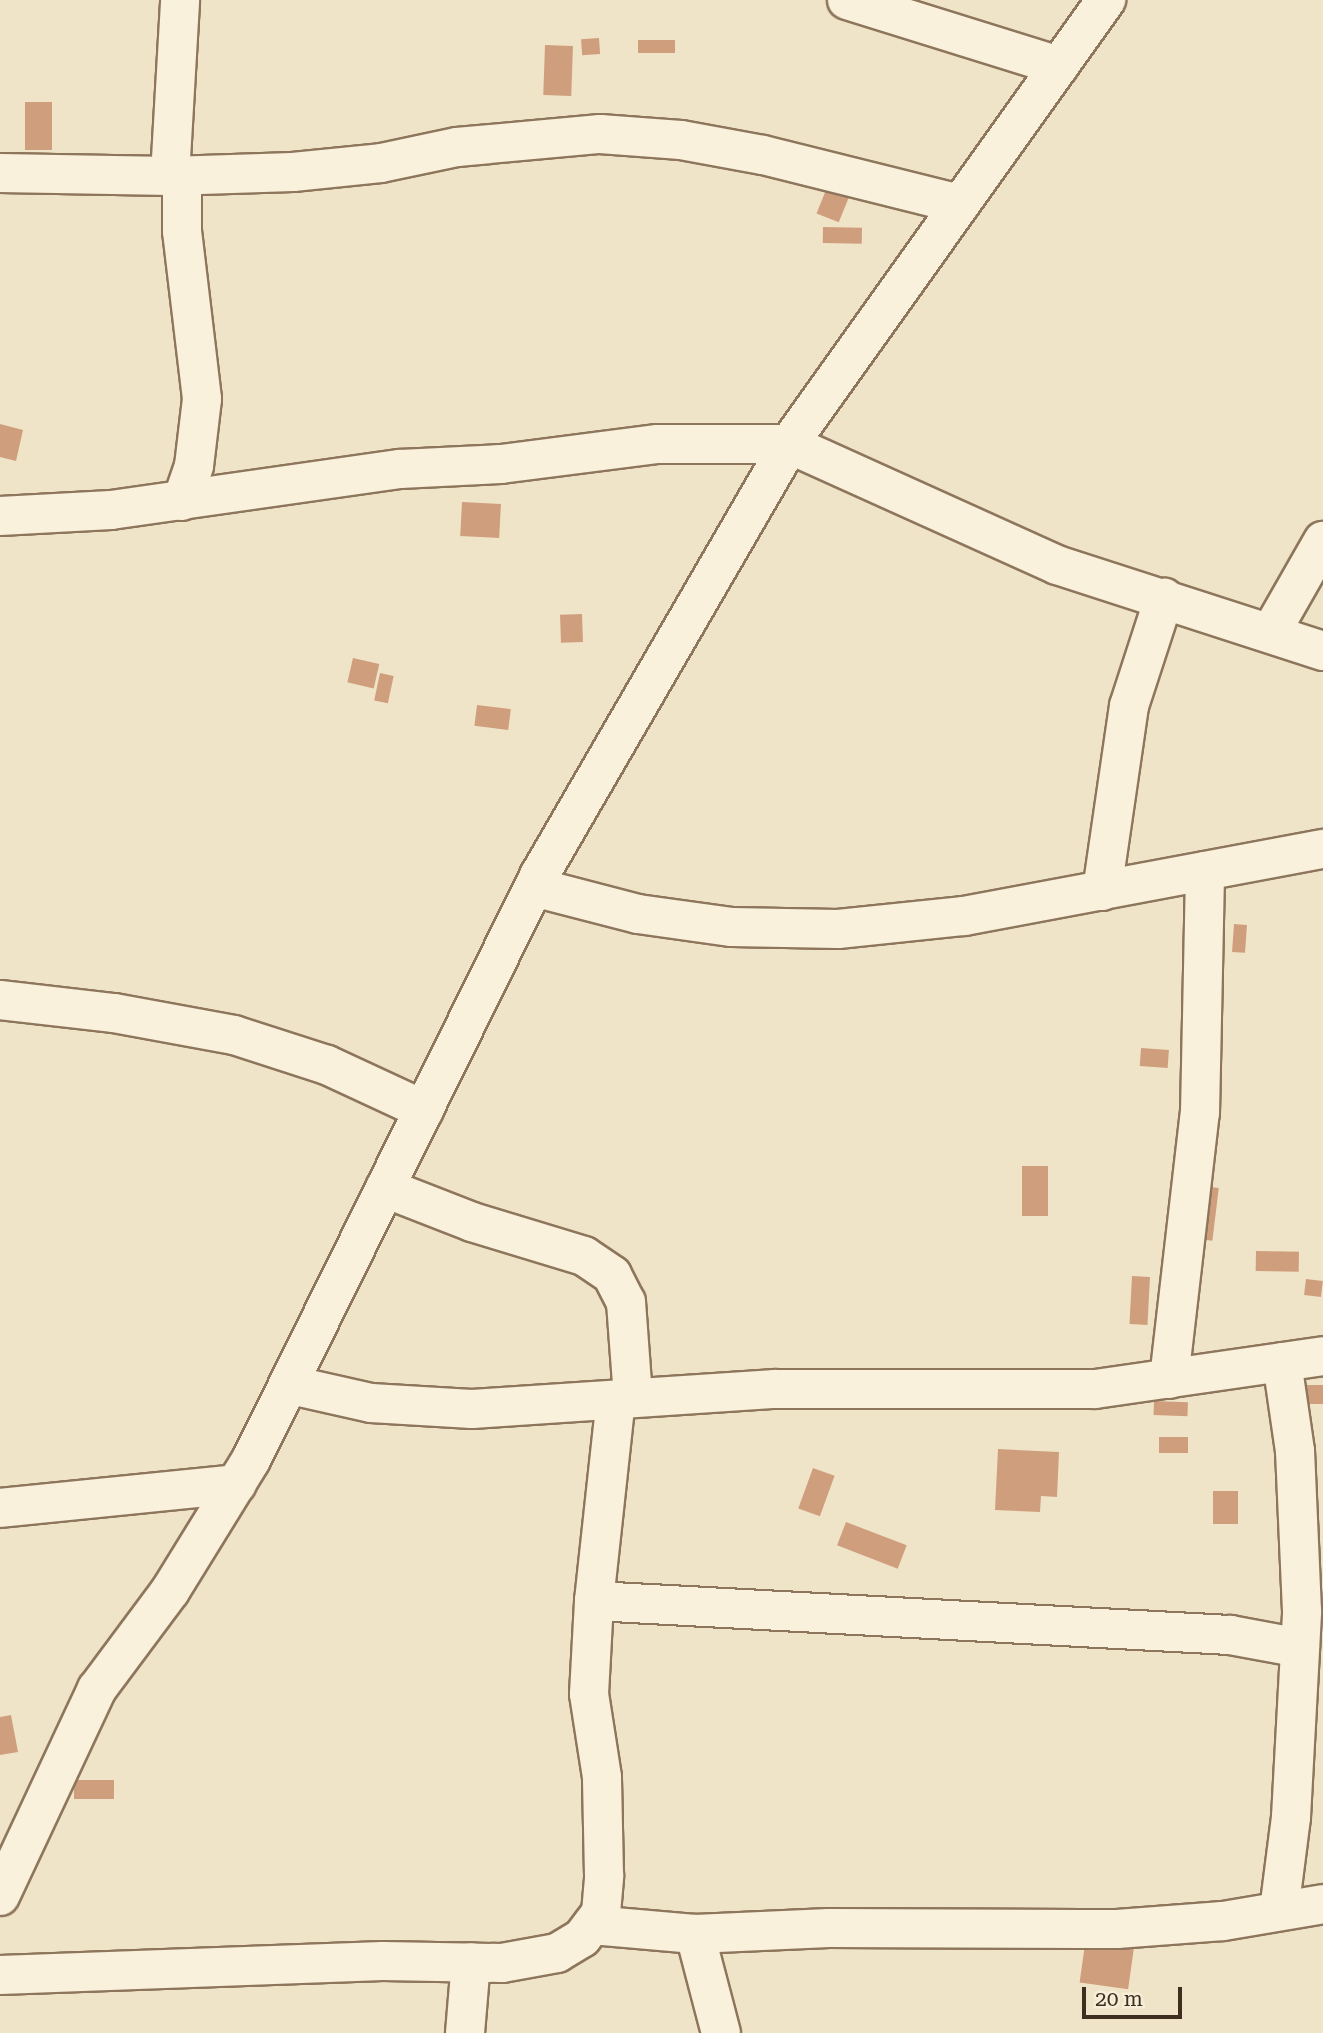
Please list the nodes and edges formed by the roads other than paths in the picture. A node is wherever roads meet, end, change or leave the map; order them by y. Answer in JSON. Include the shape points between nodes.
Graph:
{"nodes":[{"id":1,"x":180,"y":0,"type":"edge"},
{"id":2,"x":847,"y":0,"type":"edge"},
{"id":3,"x":1107,"y":0,"type":"edge"},
{"id":4,"x":1059,"y":66,"type":"junction"},
{"id":5,"x":0,"y":173,"type":"edge"},
{"id":6,"x":176,"y":176,"type":"junction"},
{"id":7,"x":960,"y":204,"type":"junction"},
{"id":8,"x":789,"y":444,"type":"junction"},
{"id":9,"x":182,"y":501,"type":"junction"},
{"id":10,"x":0,"y":516,"type":"edge"},
{"id":11,"x":1323,"y":541,"type":"edge"},
{"id":12,"x":1164,"y":598,"type":"junction"},
{"id":13,"x":1271,"y":632,"type":"junction"},
{"id":14,"x":1323,"y":650,"type":"edge"},
{"id":15,"x":1323,"y":849,"type":"edge"},
{"id":16,"x":1205,"y":871,"type":"junction"},
{"id":17,"x":534,"y":887,"type":"junction"},
{"id":18,"x":1102,"y":891,"type":"junction"},
{"id":19,"x":0,"y":1000,"type":"edge"},
{"id":20,"x":424,"y":1110,"type":"junction"},
{"id":21,"x":385,"y":1188,"type":"junction"},
{"id":22,"x":1323,"y":1356,"type":"edge"},
{"id":23,"x":1282,"y":1362,"type":"junction"},
{"id":24,"x":1169,"y":1378,"type":"junction"},
{"id":25,"x":290,"y":1385,"type":"junction"},
{"id":26,"x":625,"y":1399,"type":"junction"},
{"id":27,"x":237,"y":1484,"type":"junction"},
{"id":28,"x":0,"y":1508,"type":"edge"},
{"id":29,"x":594,"y":1601,"type":"junction"},
{"id":30,"x":1308,"y":1643,"type":"edge"},
{"id":31,"x":0,"y":1896,"type":"edge"},
{"id":32,"x":1323,"y":1904,"type":"edge"},
{"id":33,"x":1279,"y":1912,"type":"junction"},
{"id":34,"x":592,"y":1925,"type":"junction"},
{"id":35,"x":695,"y":1934,"type":"junction"},
{"id":36,"x":471,"y":1962,"type":"junction"},
{"id":37,"x":0,"y":1975,"type":"edge"},
{"id":38,"x":465,"y":2033,"type":"edge"},
{"id":39,"x":720,"y":2033,"type":"edge"}],
"edges":[{"from":1,"to":6,"type":"street"},
{"from":2,"to":4,"type":"street"},
{"from":3,"to":4,"type":"street"},
{"from":4,"to":7,"type":"street"},
{"from":5,"to":6,"type":"street"},
{"from":6,"to":7,"type":"street","via":[[356,166],[457,148],[600,134],[681,140],[763,155]]},
{"from":6,"to":9,"type":"street","via":[[202,399],[194,466]]},
{"from":7,"to":8,"type":"street"},
{"from":8,"to":9,"type":"street","via":[[658,444],[501,464],[400,470]]},
{"from":8,"to":12,"type":"street","via":[[1057,565]]},
{"from":8,"to":17,"type":"street"},
{"from":9,"to":10,"type":"street"},
{"from":11,"to":13,"type":"street"},
{"from":12,"to":13,"type":"street"},
{"from":12,"to":18,"type":"street","via":[[1129,706]]},
{"from":13,"to":14,"type":"street"},
{"from":15,"to":16,"type":"street"},
{"from":16,"to":18,"type":"street"},
{"from":16,"to":24,"type":"street","via":[[1200,1113]]},
{"from":17,"to":18,"type":"street","via":[[638,914],[732,927],[838,929],[964,916]]},
{"from":17,"to":20,"type":"street"},
{"from":19,"to":20,"type":"street","via":[[114,1013],[234,1035],[327,1065]]},
{"from":20,"to":21,"type":"street"},
{"from":21,"to":25,"type":"street"},
{"from":21,"to":26,"type":"street","via":[[472,1222],[584,1256],[612,1275],[626,1302]]},
{"from":22,"to":23,"type":"street"},
{"from":23,"to":24,"type":"street"},
{"from":23,"to":30,"type":"street","via":[[1296,1451]]},
{"from":24,"to":26,"type":"street","via":[[1095,1389],[775,1389]]},
{"from":25,"to":26,"type":"street","via":[[371,1404],[472,1409]]},
{"from":25,"to":27,"type":"street"},
{"from":26,"to":29,"type":"street"},
{"from":27,"to":28,"type":"street"},
{"from":27,"to":31,"type":"street","via":[[170,1591],[97,1689]]},
{"from":29,"to":30,"type":"street"},
{"from":29,"to":34,"type":"street","via":[[589,1694],[602,1777],[604,1875],[601,1913]]},
{"from":30,"to":33,"type":"street"},
{"from":32,"to":33,"type":"street"},
{"from":33,"to":35,"type":"street","via":[[1223,1922],[1117,1929],[829,1928]]},
{"from":34,"to":35,"type":"street"},
{"from":34,"to":36,"type":"street","via":[[583,1938],[557,1953]]},
{"from":35,"to":39,"type":"street"},
{"from":36,"to":37,"type":"street","via":[[138,1967]]},
{"from":36,"to":38,"type":"street"}]}
